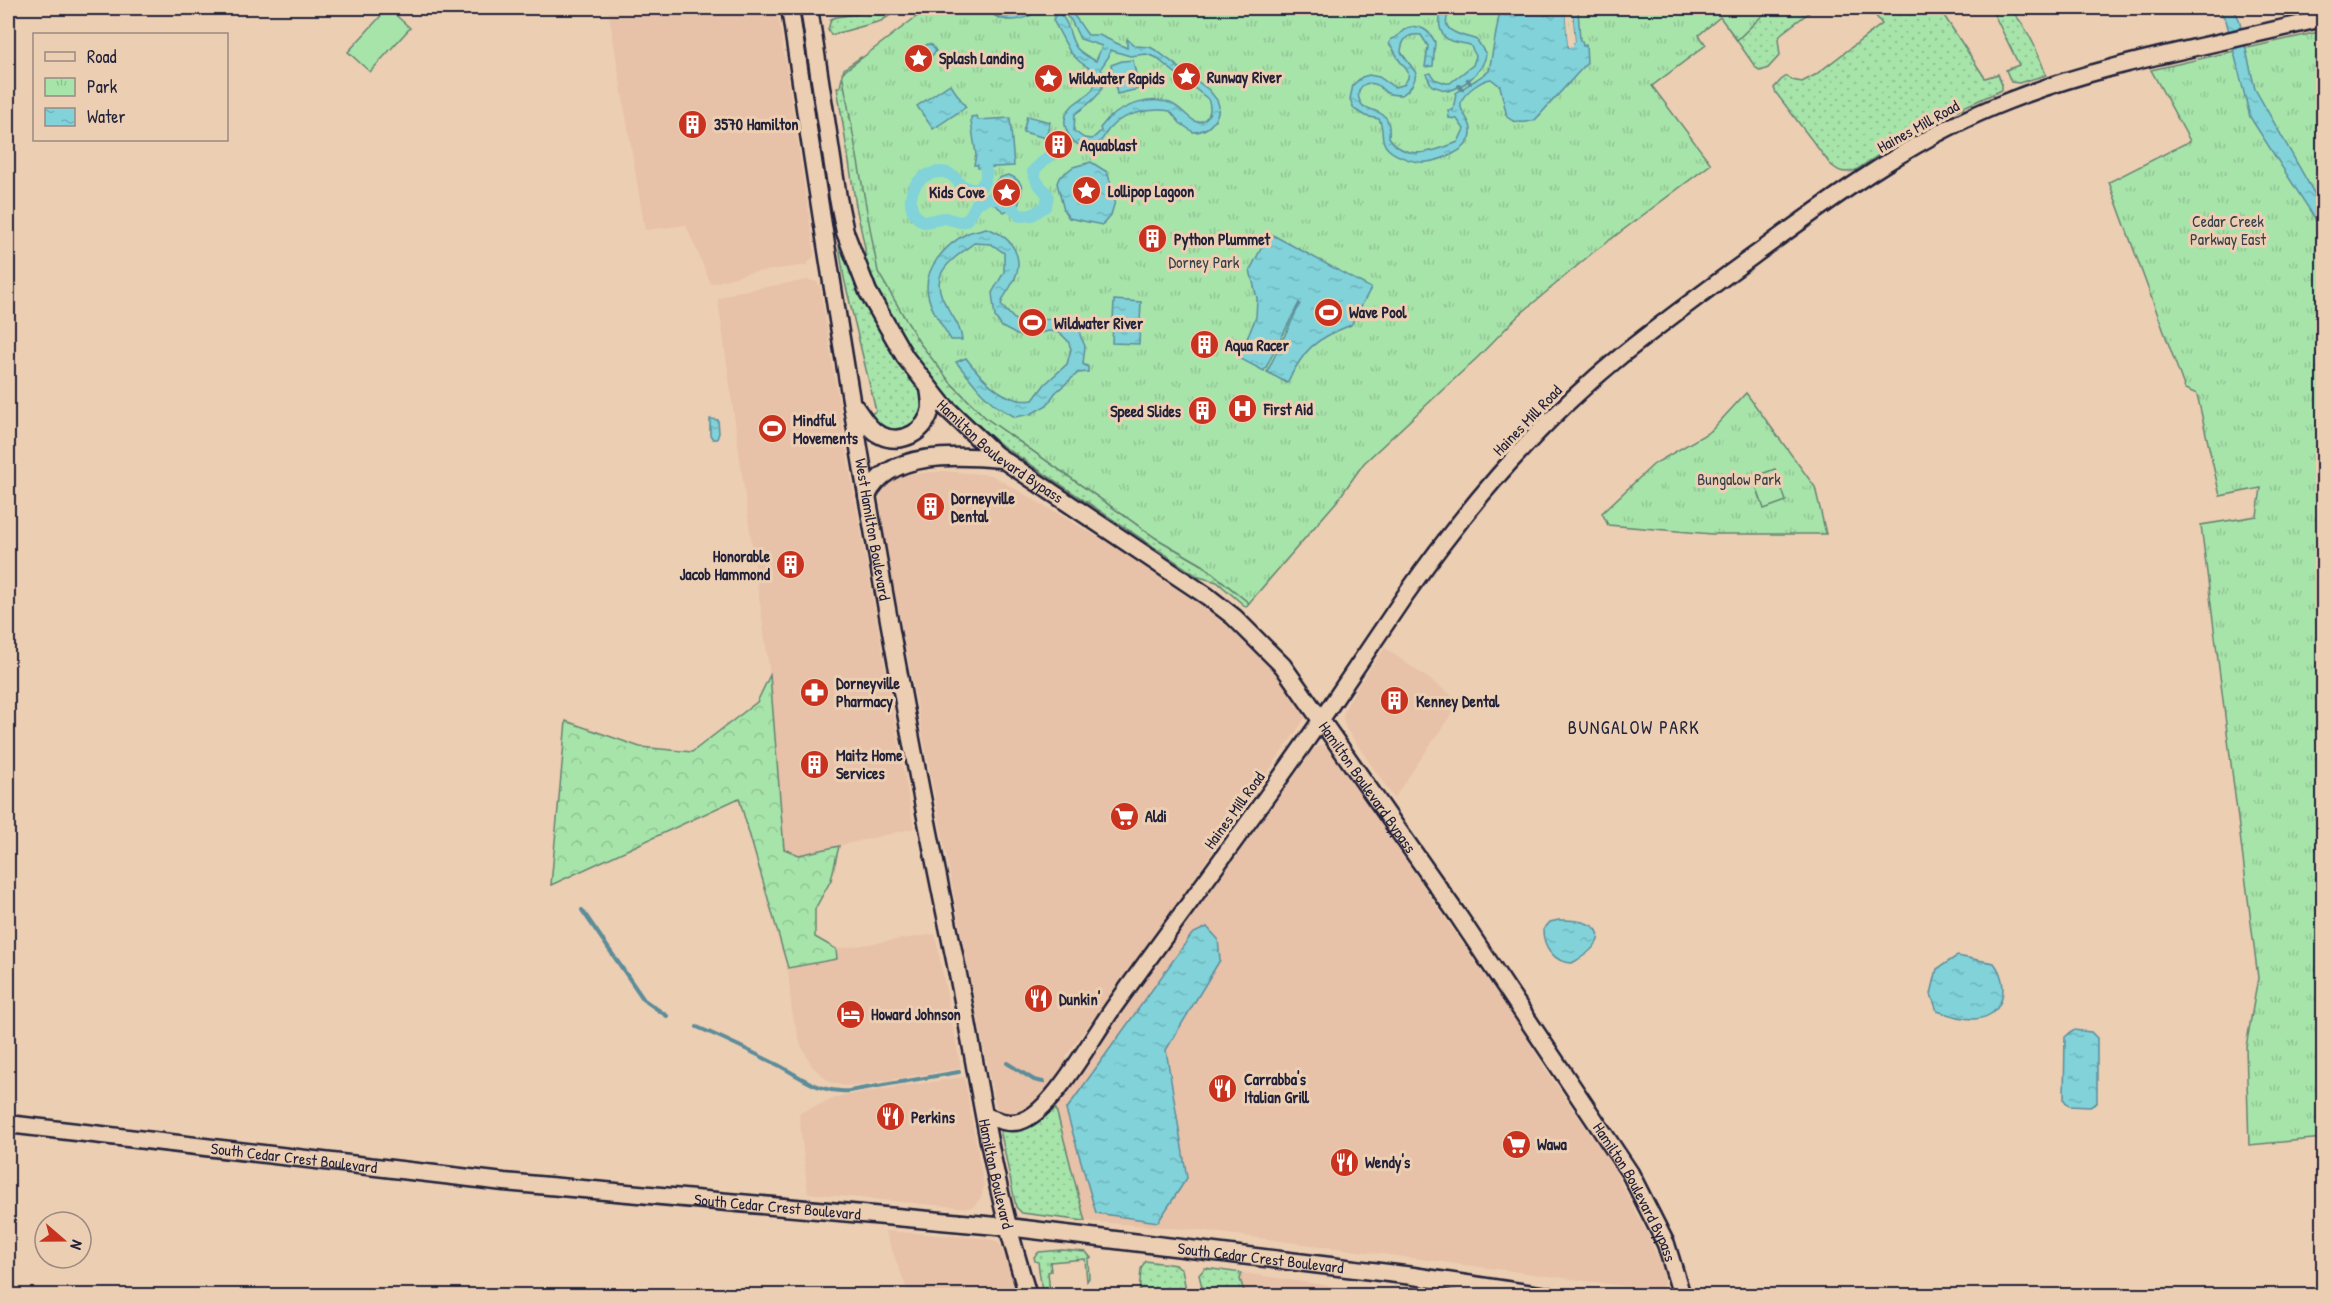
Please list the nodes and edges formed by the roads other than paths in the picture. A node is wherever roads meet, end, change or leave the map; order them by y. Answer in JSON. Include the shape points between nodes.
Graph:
{"nodes":[{"id":1,"x":790,"y":8,"type":"edge"},
{"id":2,"x":809,"y":8,"type":"edge"},
{"id":3,"x":2324,"y":18,"type":"edge"},
{"id":4,"x":929,"y":388,"type":"junction"},
{"id":5,"x":851,"y":401,"type":"junction"},
{"id":6,"x":1002,"y":459,"type":"junction"},
{"id":7,"x":867,"y":496,"type":"junction"},
{"id":8,"x":1321,"y":720,"type":"junction"},
{"id":9,"x":972,"y":1050,"type":"joint"},
{"id":10,"x":984,"y":1115,"type":"junction"},
{"id":11,"x":8,"y":1124,"type":"edge"},
{"id":12,"x":1008,"y":1227,"type":"junction"},
{"id":13,"x":1028,"y":1296,"type":"edge"},
{"id":14,"x":1547,"y":1296,"type":"edge"},
{"id":15,"x":1683,"y":1296,"type":"edge"}],
"edges":[{"from":1,"to":5,"type":"main road","name":"West Hamilton Boulevard"},
{"from":2,"to":4,"type":"main road","via":[[840,207],[852,255],[881,319]]},
{"from":3,"to":8,"type":"street","name":"Haines Mill Road","via":[[2099,71],[2005,101],[1917,144],[1840,194],[1666,321],[1578,394],[1489,486],[1444,540]]},
{"from":4,"to":5,"type":"main road","via":[[930,409],[924,424],[908,437],[896,439],[873,431]]},
{"from":4,"to":6,"type":"main road","name":"Hamilton Boulevard Bypass","via":[[974,436]]},
{"from":5,"to":7,"type":"main road","name":"West Hamilton Boulevard"},
{"from":6,"to":7,"type":"main road","via":[[962,455],[913,462],[878,477]]},
{"from":6,"to":8,"type":"main road","name":"Hamilton Boulevard Bypass","via":[[1234,617],[1283,666]]},
{"from":7,"to":9,"type":"main road","name":"West Hamilton Boulevard","via":[[920,797]]},
{"from":8,"to":10,"type":"street","name":"Haines Mill Road","via":[[1054,1094],[1030,1118],[1012,1123]]},
{"from":8,"to":15,"type":"main road","name":"Hamilton Boulevard Bypass","via":[[1630,1173],[1666,1244]]},
{"from":9,"to":10,"type":"main road","name":"Hamilton Boulevard"},
{"from":10,"to":12,"type":"main road","name":"Hamilton Boulevard"},
{"from":11,"to":12,"type":"main road","name":"South Cedar Crest Boulevard","via":[[504,1182]]},
{"from":12,"to":13,"type":"main road","name":"Hamilton Boulevard"},
{"from":12,"to":14,"type":"main road","name":"South Cedar Crest Boulevard"}]}
